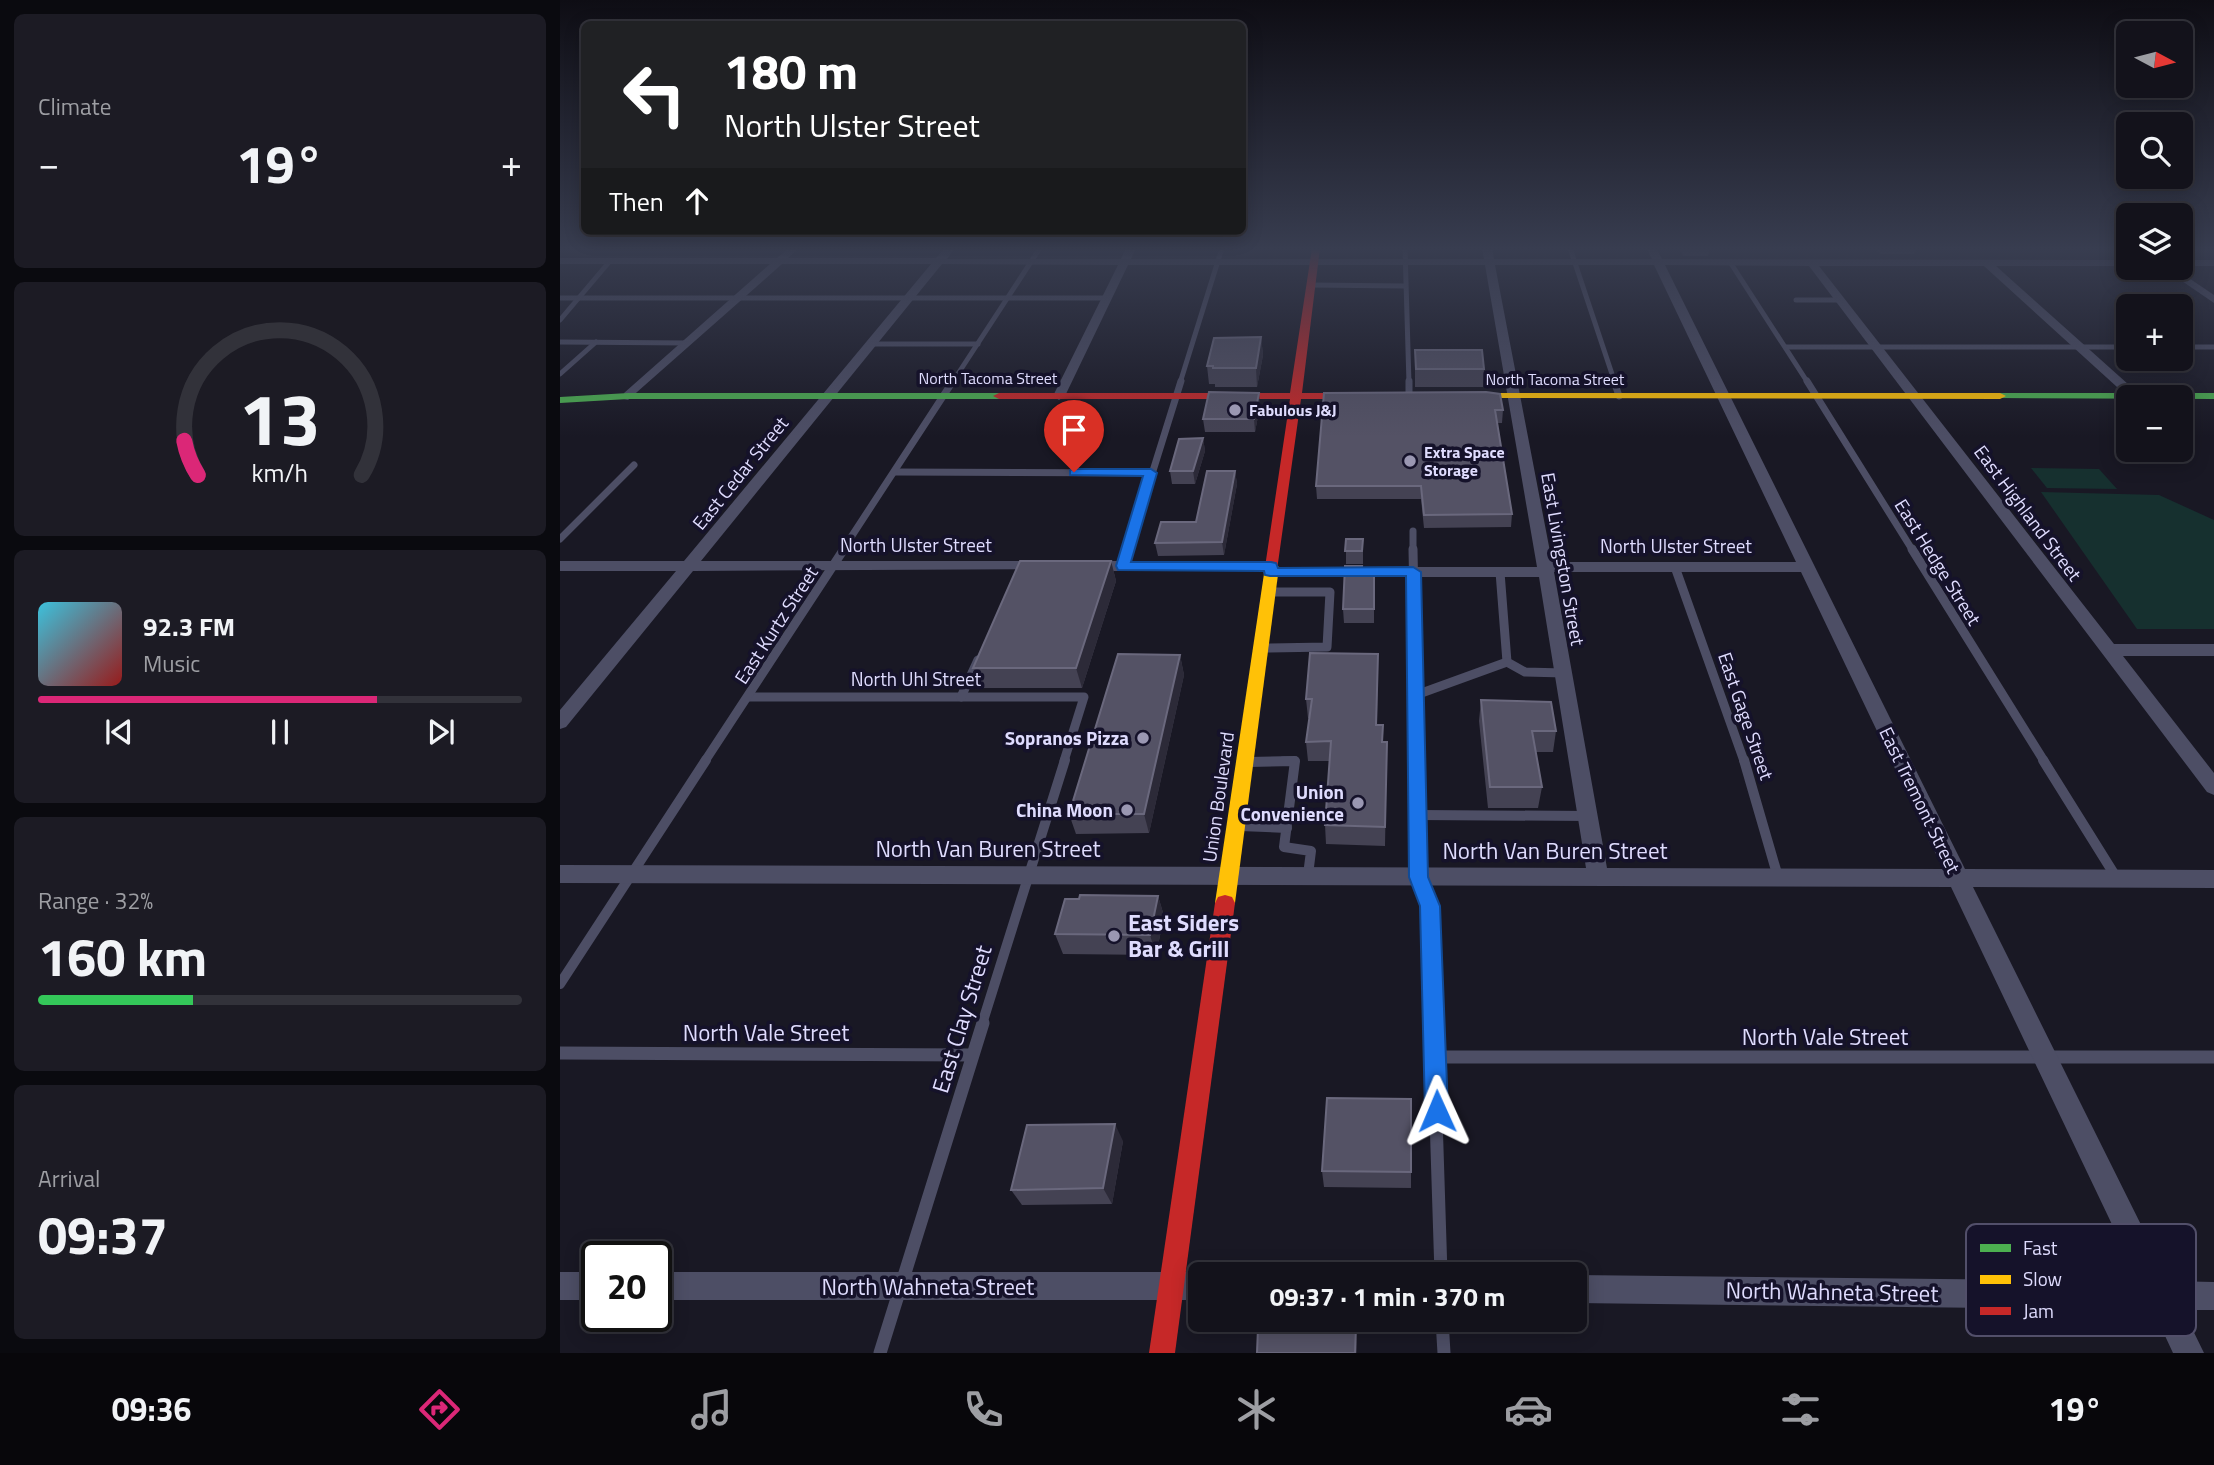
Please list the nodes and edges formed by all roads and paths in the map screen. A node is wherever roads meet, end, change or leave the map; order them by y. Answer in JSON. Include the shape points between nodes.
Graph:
{"nodes":[{"id":1,"x":724,"y":311,"type":"edge"},
{"id":2,"x":898,"y":311,"type":"edge"},
{"id":3,"x":999,"y":311,"type":"edge"},
{"id":4,"x":1101,"y":311,"type":"edge"},
{"id":5,"x":1202,"y":311,"type":"edge"},
{"id":6,"x":1308,"y":311,"type":"edge"},
{"id":7,"x":1406,"y":311,"type":"edge"},
{"id":8,"x":1498,"y":311,"type":"edge"},
{"id":9,"x":1591,"y":311,"type":"edge"},
{"id":10,"x":1682,"y":311,"type":"edge"},
{"id":11,"x":1763,"y":311,"type":"edge"},
{"id":12,"x":1849,"y":311,"type":"edge"},
{"id":13,"x":2040,"y":311,"type":"edge"},
{"id":14,"x":560,"y":342,"type":"edge"},
{"id":15,"x":596,"y":342,"type":"junction"},
{"id":16,"x":688,"y":343,"type":"junction"},
{"id":17,"x":871,"y":344,"type":"junction"},
{"id":18,"x":978,"y":344,"type":"junction"},
{"id":19,"x":1786,"y":346,"type":"junction"},
{"id":20,"x":1876,"y":347,"type":"junction"},
{"id":21,"x":2079,"y":347,"type":"junction"},
{"id":22,"x":2116,"y":347,"type":"edge"},
{"id":23,"x":2193,"y":347,"type":"edge"},
{"id":24,"x":2214,"y":347,"type":"edge"},
{"id":25,"x":560,"y":374,"type":"edge"},
{"id":26,"x":2122,"y":385,"type":"edge"},
{"id":27,"x":628,"y":396,"type":"junction"},
{"id":28,"x":828,"y":396,"type":"junction"},
{"id":29,"x":945,"y":396,"type":"junction"},
{"id":30,"x":1059,"y":396,"type":"junction"},
{"id":31,"x":1175,"y":396,"type":"junction"},
{"id":32,"x":1296,"y":396,"type":"junction"},
{"id":33,"x":1371,"y":396,"type":"edge"},
{"id":34,"x":1409,"y":396,"type":"edge"},
{"id":35,"x":1448,"y":396,"type":"edge"},
{"id":36,"x":1513,"y":396,"type":"junction"},
{"id":37,"x":1619,"y":396,"type":"junction"},
{"id":38,"x":1724,"y":396,"type":"junction"},
{"id":39,"x":1816,"y":396,"type":"junction"},
{"id":40,"x":2116,"y":396,"type":"edge"},
{"id":41,"x":2193,"y":396,"type":"edge"},
{"id":42,"x":2214,"y":396,"type":"edge"},
{"id":43,"x":1914,"y":397,"type":"junction"},
{"id":44,"x":560,"y":400,"type":"edge"},
{"id":45,"x":634,"y":465,"type":"dead end"},
{"id":46,"x":895,"y":472,"type":"junction"},
{"id":47,"x":1151,"y":473,"type":"junction"},
{"id":48,"x":1413,"y":531,"type":"dead end"},
{"id":49,"x":560,"y":539,"type":"edge"},
{"id":50,"x":560,"y":566,"type":"edge"},
{"id":51,"x":689,"y":566,"type":"junction"},
{"id":52,"x":834,"y":566,"type":"junction"},
{"id":53,"x":1123,"y":566,"type":"junction"},
{"id":54,"x":1675,"y":567,"type":"junction"},
{"id":55,"x":1807,"y":567,"type":"junction"},
{"id":56,"x":1271,"y":569,"type":"junction"},
{"id":57,"x":1545,"y":569,"type":"junction"},
{"id":58,"x":1413,"y":572,"type":"junction"},
{"id":59,"x":1500,"y":572,"type":"junction"},
{"id":60,"x":1268,"y":592,"type":"junction"},
{"id":61,"x":1260,"y":648,"type":"junction"},
{"id":62,"x":983,"y":649,"type":"edge"},
{"id":63,"x":2108,"y":650,"type":"junction"},
{"id":64,"x":2214,"y":650,"type":"edge"},
{"id":65,"x":1507,"y":662,"type":"junction"},
{"id":66,"x":1564,"y":673,"type":"junction"},
{"id":67,"x":1416,"y":695,"type":"junction"},
{"id":68,"x":961,"y":696,"type":"junction"},
{"id":69,"x":748,"y":697,"type":"junction"},
{"id":70,"x":1084,"y":697,"type":"joint"},
{"id":71,"x":560,"y":722,"type":"edge"},
{"id":72,"x":1244,"y":762,"type":"junction"},
{"id":73,"x":2214,"y":787,"type":"edge"},
{"id":74,"x":1418,"y":815,"type":"junction"},
{"id":75,"x":1588,"y":816,"type":"junction"},
{"id":76,"x":1236,"y":825,"type":"junction"},
{"id":77,"x":1287,"y":828,"type":"junction"},
{"id":78,"x":560,"y":874,"type":"edge"},
{"id":79,"x":632,"y":875,"type":"junction"},
{"id":80,"x":1028,"y":875,"type":"junction"},
{"id":81,"x":1308,"y":875,"type":"junction"},
{"id":82,"x":1229,"y":876,"type":"junction"},
{"id":83,"x":1419,"y":877,"type":"junction"},
{"id":84,"x":1598,"y":877,"type":"junction"},
{"id":85,"x":1778,"y":877,"type":"junction"},
{"id":86,"x":1958,"y":879,"type":"junction"},
{"id":87,"x":2117,"y":879,"type":"junction"},
{"id":88,"x":2214,"y":879,"type":"edge"},
{"id":89,"x":560,"y":984,"type":"edge"},
{"id":90,"x":560,"y":1053,"type":"edge"},
{"id":91,"x":972,"y":1055,"type":"junction"},
{"id":92,"x":1435,"y":1057,"type":"junction"},
{"id":93,"x":2044,"y":1057,"type":"junction"},
{"id":94,"x":2214,"y":1057,"type":"edge"},
{"id":95,"x":2126,"y":1224,"type":"edge"},
{"id":96,"x":1441,"y":1262,"type":"edge"},
{"id":97,"x":560,"y":1286,"type":"edge"},
{"id":98,"x":581,"y":1286,"type":"edge"},
{"id":99,"x":672,"y":1286,"type":"edge"},
{"id":100,"x":1172,"y":1286,"type":"junction"},
{"id":101,"x":1188,"y":1286,"type":"edge"},
{"id":102,"x":900,"y":1287,"type":"junction"},
{"id":103,"x":1587,"y":1289,"type":"edge"},
{"id":104,"x":1966,"y":1294,"type":"edge"},
{"id":105,"x":2196,"y":1296,"type":"edge"},
{"id":106,"x":2214,"y":1296,"type":"edge"},
{"id":107,"x":1443,"y":1332,"type":"edge"},
{"id":108,"x":2181,"y":1336,"type":"edge"},
{"id":109,"x":880,"y":1353,"type":"edge"},
{"id":110,"x":1162,"y":1353,"type":"edge"},
{"id":111,"x":1444,"y":1353,"type":"edge"},
{"id":112,"x":2189,"y":1353,"type":"edge"}],
"edges":[{"from":1,"to":16,"type":"street"},
{"from":2,"to":17,"type":"street","name":"East Cedar Street"},
{"from":3,"to":18,"type":"lane","name":"East Kurtz Street"},
{"from":4,"to":30,"type":"street"},
{"from":5,"to":31,"type":"lane"},
{"from":6,"to":32,"type":"street","name":"Union Boulevard"},
{"from":7,"to":34,"type":"lane"},
{"from":8,"to":36,"type":"street","name":"East Livingston Street"},
{"from":9,"to":37,"type":"lane"},
{"from":10,"to":38,"type":"street","name":"East Tremont Street"},
{"from":11,"to":19,"type":"lane","name":"East Hedge Street"},
{"from":12,"to":20,"type":"street","name":"East Highland Street"},
{"from":13,"to":21,"type":"street"},
{"from":14,"to":15,"type":"lane"},
{"from":15,"to":16,"type":"lane"},
{"from":15,"to":25,"type":"lane"},
{"from":16,"to":27,"type":"street"},
{"from":17,"to":18,"type":"lane"},
{"from":17,"to":28,"type":"street","name":"East Cedar Street"},
{"from":18,"to":29,"type":"lane","name":"East Kurtz Street"},
{"from":19,"to":20,"type":"lane"},
{"from":19,"to":39,"type":"lane","name":"East Hedge Street"},
{"from":20,"to":21,"type":"lane"},
{"from":20,"to":43,"type":"street","name":"East Highland Street"},
{"from":21,"to":22,"type":"lane"},
{"from":21,"to":26,"type":"street"},
{"from":23,"to":24,"type":"lane"},
{"from":27,"to":28,"type":"street","name":"North Tacoma Street"},
{"from":27,"to":44,"type":"street","name":"North Tacoma Street"},
{"from":28,"to":29,"type":"street","name":"North Tacoma Street"},
{"from":28,"to":51,"type":"street","name":"East Cedar Street"},
{"from":29,"to":30,"type":"street","name":"North Tacoma Street"},
{"from":29,"to":46,"type":"lane","name":"East Kurtz Street"},
{"from":30,"to":31,"type":"street","name":"North Tacoma Street"},
{"from":31,"to":32,"type":"street","name":"North Tacoma Street"},
{"from":31,"to":47,"type":"lane"},
{"from":32,"to":33,"type":"street","name":"North Tacoma Street"},
{"from":32,"to":56,"type":"street","name":"Union Boulevard"},
{"from":35,"to":36,"type":"street","name":"North Tacoma Street"},
{"from":36,"to":37,"type":"street","name":"North Tacoma Street"},
{"from":36,"to":57,"type":"street","name":"East Livingston Street"},
{"from":37,"to":38,"type":"street","name":"North Tacoma Street"},
{"from":38,"to":39,"type":"street","name":"North Tacoma Street"},
{"from":38,"to":55,"type":"street","name":"East Tremont Street"},
{"from":39,"to":43,"type":"street","name":"North Tacoma Street"},
{"from":39,"to":87,"type":"lane","name":"East Hedge Street"},
{"from":40,"to":43,"type":"street","name":"North Tacoma Street"},
{"from":41,"to":42,"type":"street","name":"North Tacoma Street"},
{"from":43,"to":63,"type":"street","name":"East Highland Street"},
{"from":45,"to":49,"type":"lane"},
{"from":46,"to":47,"type":"lane"},
{"from":46,"to":52,"type":"lane","name":"East Kurtz Street"},
{"from":47,"to":53,"type":"lane"},
{"from":48,"to":58,"type":"lane"},
{"from":50,"to":51,"type":"street","name":"North Ulster Street"},
{"from":51,"to":52,"type":"street","name":"North Ulster Street"},
{"from":51,"to":71,"type":"street","name":"East Cedar Street"},
{"from":52,"to":53,"type":"street","name":"North Ulster Street","via":[[1018,572]]},
{"from":52,"to":69,"type":"lane","name":"East Kurtz Street"},
{"from":53,"to":56,"type":"street","name":"North Ulster Street"},
{"from":54,"to":55,"type":"street","name":"North Ulster Street"},
{"from":54,"to":57,"type":"street","name":"North Ulster Street"},
{"from":54,"to":85,"type":"lane","name":"East Gage Street","via":[[1743,757]]},
{"from":55,"to":86,"type":"street","name":"East Tremont Street"},
{"from":56,"to":58,"type":"street","name":"North Ulster Street"},
{"from":56,"to":60,"type":"street","name":"Union Boulevard"},
{"from":57,"to":59,"type":"street","name":"North Ulster Street"},
{"from":57,"to":66,"type":"street","name":"East Livingston Street"},
{"from":58,"to":59,"type":"street","name":"North Ulster Street"},
{"from":58,"to":67,"type":"lane"},
{"from":59,"to":65,"type":"lane"},
{"from":60,"to":61,"type":"street","name":"Union Boulevard"},
{"from":60,"to":61,"type":"lane","via":[[1329,592],[1327,648]]},
{"from":61,"to":72,"type":"street","name":"Union Boulevard"},
{"from":62,"to":68,"type":"lane"},
{"from":63,"to":64,"type":"street"},
{"from":63,"to":73,"type":"street","name":"East Highland Street"},
{"from":65,"to":66,"type":"lane","via":[[1520,672]]},
{"from":65,"to":67,"type":"lane"},
{"from":66,"to":75,"type":"street","name":"East Livingston Street"},
{"from":67,"to":74,"type":"lane"},
{"from":68,"to":69,"type":"lane","name":"North Uhl Street"},
{"from":68,"to":70,"type":"lane","name":"North Uhl Street"},
{"from":69,"to":79,"type":"lane","name":"East Kurtz Street"},
{"from":70,"to":80,"type":"lane","name":"East Clay Street"},
{"from":72,"to":76,"type":"street","name":"Union Boulevard"},
{"from":72,"to":77,"type":"lane","via":[[1295,761]]},
{"from":74,"to":75,"type":"lane"},
{"from":74,"to":83,"type":"lane"},
{"from":75,"to":84,"type":"street","name":"East Livingston Street"},
{"from":76,"to":77,"type":"lane"},
{"from":76,"to":82,"type":"street","name":"Union Boulevard"},
{"from":77,"to":81,"type":"lane","via":[[1284,847],[1311,851]]},
{"from":78,"to":79,"type":"street","name":"North Van Buren Street"},
{"from":79,"to":80,"type":"street","name":"North Van Buren Street"},
{"from":79,"to":89,"type":"lane","name":"East Kurtz Street"},
{"from":80,"to":82,"type":"street","name":"North Van Buren Street"},
{"from":80,"to":91,"type":"lane","name":"East Clay Street"},
{"from":81,"to":82,"type":"street","name":"North Van Buren Street"},
{"from":81,"to":83,"type":"street","name":"North Van Buren Street"},
{"from":82,"to":100,"type":"street","name":"Union Boulevard"},
{"from":83,"to":84,"type":"street","name":"North Van Buren Street"},
{"from":83,"to":92,"type":"lane","via":[[1430,906]]},
{"from":84,"to":85,"type":"street","name":"North Van Buren Street"},
{"from":85,"to":86,"type":"street","name":"North Van Buren Street"},
{"from":86,"to":87,"type":"street","name":"North Van Buren Street"},
{"from":86,"to":93,"type":"street","name":"East Tremont Street"},
{"from":87,"to":88,"type":"street","name":"North Van Buren Street"},
{"from":90,"to":91,"type":"lane","name":"North Vale Street"},
{"from":91,"to":102,"type":"lane","name":"East Clay Street"},
{"from":92,"to":93,"type":"lane","name":"North Vale Street"},
{"from":92,"to":96,"type":"lane"},
{"from":93,"to":94,"type":"lane","name":"North Vale Street"},
{"from":93,"to":95,"type":"street","name":"East Tremont Street"},
{"from":97,"to":98,"type":"street"},
{"from":99,"to":102,"type":"street","name":"North Wahneta Street"},
{"from":100,"to":101,"type":"street","name":"North Wahneta Street"},
{"from":100,"to":102,"type":"street","name":"North Wahneta Street"},
{"from":100,"to":110,"type":"street","name":"Union Boulevard"},
{"from":102,"to":109,"type":"lane","name":"East Clay Street"},
{"from":103,"to":104,"type":"street","name":"North Wahneta Street"},
{"from":105,"to":106,"type":"street","name":"North Wahneta Street"},
{"from":107,"to":111,"type":"lane"},
{"from":108,"to":112,"type":"street","name":"East Tremont Street"}]}
